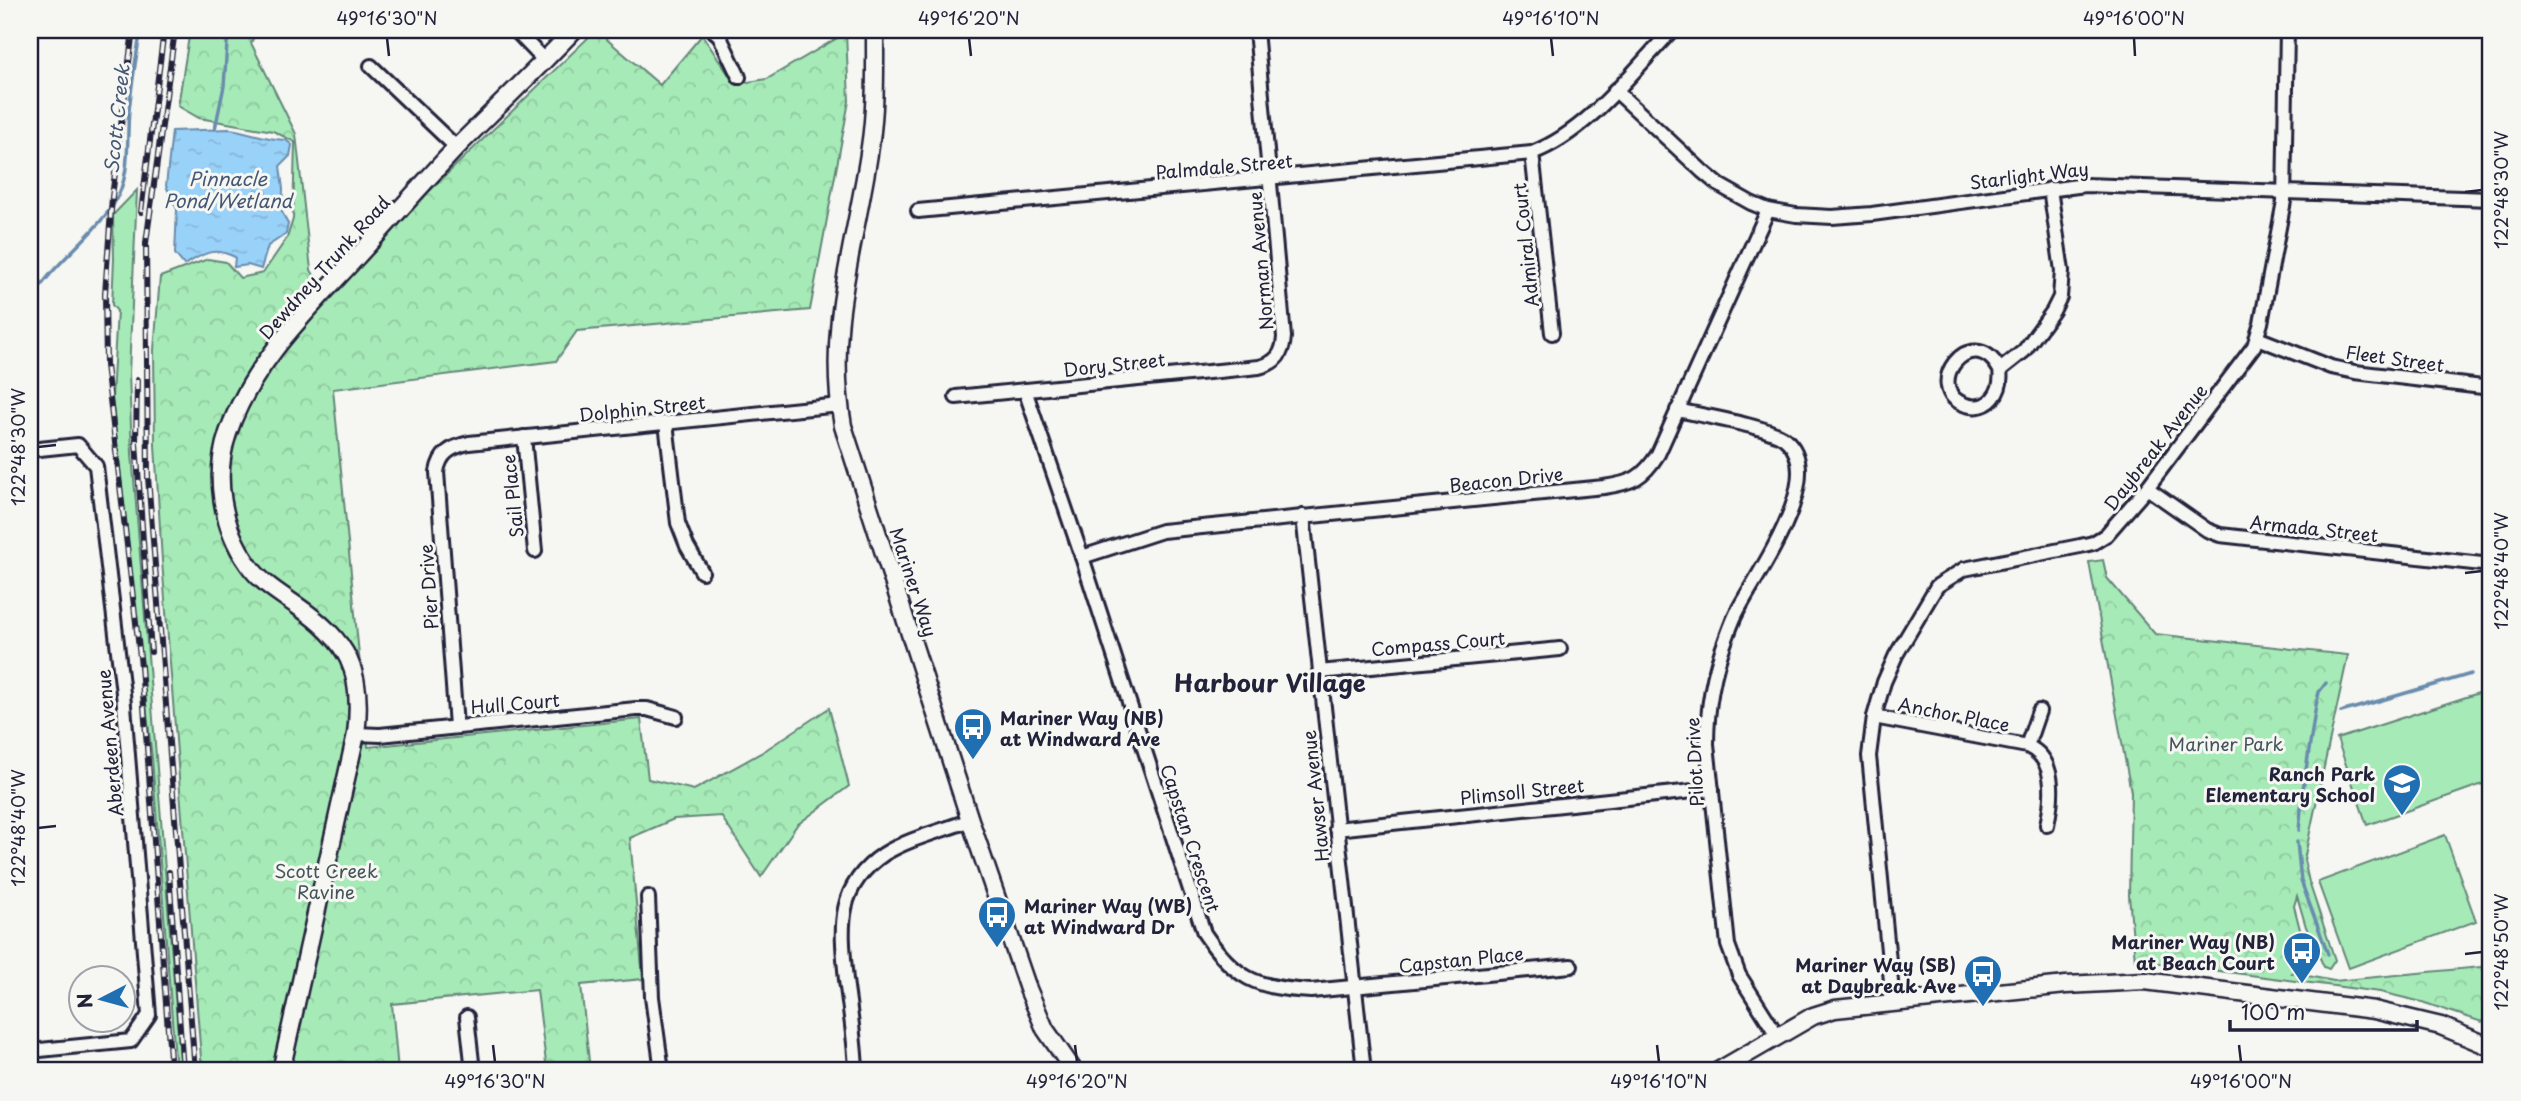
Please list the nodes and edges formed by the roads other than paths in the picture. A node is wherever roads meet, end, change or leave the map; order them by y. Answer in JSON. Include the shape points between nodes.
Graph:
{"nodes":[{"id":1,"x":515,"y":30,"type":"edge"},
{"id":2,"x":574,"y":30,"type":"edge"},
{"id":3,"x":867,"y":30,"type":"edge"},
{"id":4,"x":874,"y":30,"type":"edge"},
{"id":5,"x":1256,"y":30,"type":"edge"},
{"id":6,"x":1672,"y":30,"type":"edge"},
{"id":7,"x":2287,"y":30,"type":"edge"},
{"id":8,"x":718,"y":32,"type":"edge"},
{"id":9,"x":545,"y":61,"type":"junction"},
{"id":10,"x":372,"y":66,"type":"dead end"},
{"id":11,"x":739,"y":77,"type":"dead end"},
{"id":12,"x":875,"y":83,"type":"junction"},
{"id":13,"x":1615,"y":90,"type":"junction"},
{"id":14,"x":457,"y":148,"type":"junction"},
{"id":15,"x":1532,"y":153,"type":"junction"},
{"id":16,"x":1270,"y":179,"type":"junction"},
{"id":17,"x":2050,"y":189,"type":"junction"},
{"id":18,"x":2284,"y":191,"type":"junction"},
{"id":19,"x":2491,"y":198,"type":"edge"},
{"id":20,"x":1768,"y":210,"type":"junction"},
{"id":21,"x":918,"y":211,"type":"dead end"},
{"id":22,"x":1552,"y":333,"type":"dead end"},
{"id":23,"x":2257,"y":338,"type":"junction"},
{"id":24,"x":1275,"y":361,"type":"joint"},
{"id":25,"x":2000,"y":370,"type":"junction"},
{"id":26,"x":2491,"y":388,"type":"edge"},
{"id":27,"x":1025,"y":390,"type":"junction"},
{"id":28,"x":956,"y":397,"type":"dead end"},
{"id":29,"x":840,"y":405,"type":"junction"},
{"id":30,"x":1677,"y":410,"type":"junction"},
{"id":31,"x":666,"y":423,"type":"junction"},
{"id":32,"x":524,"y":437,"type":"junction"},
{"id":33,"x":448,"y":449,"type":"joint"},
{"id":34,"x":30,"y":450,"type":"edge"},
{"id":35,"x":2147,"y":488,"type":"junction"},
{"id":36,"x":1303,"y":516,"type":"junction"},
{"id":37,"x":535,"y":551,"type":"dead end"},
{"id":38,"x":1082,"y":557,"type":"junction"},
{"id":39,"x":2491,"y":565,"type":"edge"},
{"id":40,"x":702,"y":572,"type":"dead end"},
{"id":41,"x":1560,"y":649,"type":"dead end"},
{"id":42,"x":1319,"y":672,"type":"junction"},
{"id":43,"x":2039,"y":711,"type":"dead end"},
{"id":44,"x":676,"y":717,"type":"dead end"},
{"id":45,"x":1874,"y":717,"type":"junction"},
{"id":46,"x":456,"y":726,"type":"junction"},
{"id":47,"x":356,"y":734,"type":"junction"},
{"id":48,"x":2027,"y":746,"type":"junction"},
{"id":49,"x":1712,"y":789,"type":"junction"},
{"id":50,"x":970,"y":820,"type":"junction"},
{"id":51,"x":2047,"y":825,"type":"dead end"},
{"id":52,"x":1336,"y":829,"type":"junction"},
{"id":53,"x":648,"y":897,"type":"dead end"},
{"id":54,"x":1571,"y":966,"type":"dead end"},
{"id":55,"x":1354,"y":987,"type":"junction"},
{"id":56,"x":1893,"y":1002,"type":"junction"},
{"id":57,"x":467,"y":1017,"type":"dead end"},
{"id":58,"x":1777,"y":1035,"type":"junction"},
{"id":59,"x":2491,"y":1047,"type":"edge"},
{"id":60,"x":30,"y":1051,"type":"edge"},
{"id":61,"x":281,"y":1071,"type":"edge"},
{"id":62,"x":473,"y":1071,"type":"edge"},
{"id":63,"x":662,"y":1071,"type":"edge"},
{"id":64,"x":856,"y":1071,"type":"edge"},
{"id":65,"x":1074,"y":1071,"type":"edge"},
{"id":66,"x":1364,"y":1071,"type":"edge"},
{"id":67,"x":1718,"y":1071,"type":"edge"}],
"edges":[{"from":1,"to":9,"type":"street"},
{"from":2,"to":9,"type":"main road","name":"Dewdney Trunk Road"},
{"from":3,"to":12,"type":"main road","name":"Mariner Way"},
{"from":4,"to":12,"type":"main road","name":"Mariner Way"},
{"from":5,"to":16,"type":"street","name":"Norman Avenue"},
{"from":6,"to":13,"type":"street"},
{"from":7,"to":18,"type":"street","name":"Daybreak Avenue"},
{"from":8,"to":11,"type":"street"},
{"from":9,"to":14,"type":"main road","name":"Dewdney Trunk Road"},
{"from":10,"to":14,"type":"street"},
{"from":12,"to":29,"type":"main road","name":"Mariner Way","via":[[870,149],[837,327]]},
{"from":13,"to":15,"type":"street","via":[[1571,133]]},
{"from":13,"to":20,"type":"street","name":"Starlight Way","via":[[1702,172],[1732,194]]},
{"from":14,"to":47,"type":"main road","name":"Dewdney Trunk Road","via":[[273,353],[236,413],[223,453],[223,500],[237,546],[260,578],[317,619],[342,646],[357,687]]},
{"from":15,"to":16,"type":"street","name":"Palmdale Street"},
{"from":15,"to":22,"type":"street","name":"Admiral Court"},
{"from":16,"to":21,"type":"street","name":"Palmdale Street"},
{"from":16,"to":24,"type":"street","name":"Norman Avenue","via":[[1284,337]]},
{"from":17,"to":18,"type":"street","name":"Starlight Way","via":[[2101,184]]},
{"from":17,"to":20,"type":"street","name":"Starlight Way","via":[[1832,217]]},
{"from":17,"to":25,"type":"street","via":[[2062,271],[2060,296],[2024,351]]},
{"from":18,"to":19,"type":"street","name":"Starlight Way"},
{"from":18,"to":23,"type":"street","name":"Daybreak Avenue"},
{"from":20,"to":30,"type":"street","name":"Beacon Drive"},
{"from":23,"to":26,"type":"street","name":"Fleet Street","via":[[2344,370]]},
{"from":23,"to":35,"type":"street","name":"Daybreak Avenue"},
{"from":24,"to":27,"type":"street","name":"Dory Street","via":[[1259,367]]},
{"from":25,"to":25,"type":"street","via":[[1988,355],[1964,354],[1950,366],[1949,388],[1961,403],[1979,406],[1999,390]]},
{"from":27,"to":28,"type":"street","name":"Dory Street"},
{"from":27,"to":38,"type":"street","name":"Capstan Crescent"},
{"from":29,"to":31,"type":"street","name":"Dolphin Street"},
{"from":29,"to":50,"type":"main road","name":"Mariner Way","via":[[847,443]]},
{"from":30,"to":36,"type":"street","name":"Beacon Drive","via":[[1649,468],[1631,481]]},
{"from":30,"to":49,"type":"street","name":"Pilot Drive","via":[[1777,434],[1792,447],[1798,470],[1788,520],[1735,615],[1716,668],[1707,722]]},
{"from":31,"to":32,"type":"street","name":"Dolphin Street"},
{"from":31,"to":40,"type":"street","via":[[678,523]]},
{"from":32,"to":33,"type":"street","name":"Dolphin Street"},
{"from":32,"to":37,"type":"street","name":"Sail Place"},
{"from":33,"to":46,"type":"street","name":"Pier Drive","via":[[437,472]]},
{"from":34,"to":60,"type":"street","name":"Aberdeen Avenue","via":[[78,445],[96,466],[123,693],[149,1015],[131,1041]]},
{"from":35,"to":39,"type":"street","name":"Armada Street","via":[[2220,535]]},
{"from":35,"to":45,"type":"street","name":"Daybreak Avenue","via":[[2112,530],[2093,543],[1971,566],[1943,581],[1931,593],[1896,655]]},
{"from":36,"to":38,"type":"street","name":"Beacon Drive","via":[[1162,531]]},
{"from":36,"to":42,"type":"street","name":"Hawser Avenue"},
{"from":38,"to":55,"type":"street","name":"Capstan Crescent","via":[[1204,933],[1228,964],[1261,984],[1311,991]]},
{"from":41,"to":42,"type":"street","name":"Compass Court"},
{"from":42,"to":52,"type":"street","name":"Hawser Avenue"},
{"from":43,"to":48,"type":"street","name":"Anchor Place"},
{"from":44,"to":46,"type":"street","name":"Hull Court","via":[[636,709]]},
{"from":45,"to":48,"type":"street","name":"Anchor Place"},
{"from":45,"to":56,"type":"street","name":"Daybreak Avenue","via":[[1870,769]]},
{"from":46,"to":47,"type":"street","name":"Hull Court"},
{"from":47,"to":61,"type":"main road","name":"Dewdney Trunk Road"},
{"from":48,"to":51,"type":"street","name":"Anchor Place","via":[[2042,755],[2048,766]]},
{"from":49,"to":52,"type":"street","name":"Plimsoll Street"},
{"from":49,"to":58,"type":"street","name":"Pilot Drive","via":[[1728,945],[1739,975]]},
{"from":50,"to":64,"type":"street","via":[[885,854],[864,872],[846,901],[842,937]]},
{"from":50,"to":65,"type":"main road","name":"Mariner Way","via":[[1028,989],[1045,1029]]},
{"from":52,"to":55,"type":"street","name":"Hawser Avenue"},
{"from":53,"to":63,"type":"street","via":[[652,997]]},
{"from":54,"to":55,"type":"street","name":"Capstan Place"},
{"from":55,"to":66,"type":"street","name":"Hawser Avenue"},
{"from":56,"to":58,"type":"main road","via":[[1823,1012]]},
{"from":56,"to":59,"type":"main road","via":[[2145,981],[2384,1012],[2441,1026]]},
{"from":57,"to":62,"type":"street"},
{"from":58,"to":67,"type":"main road"}]}
